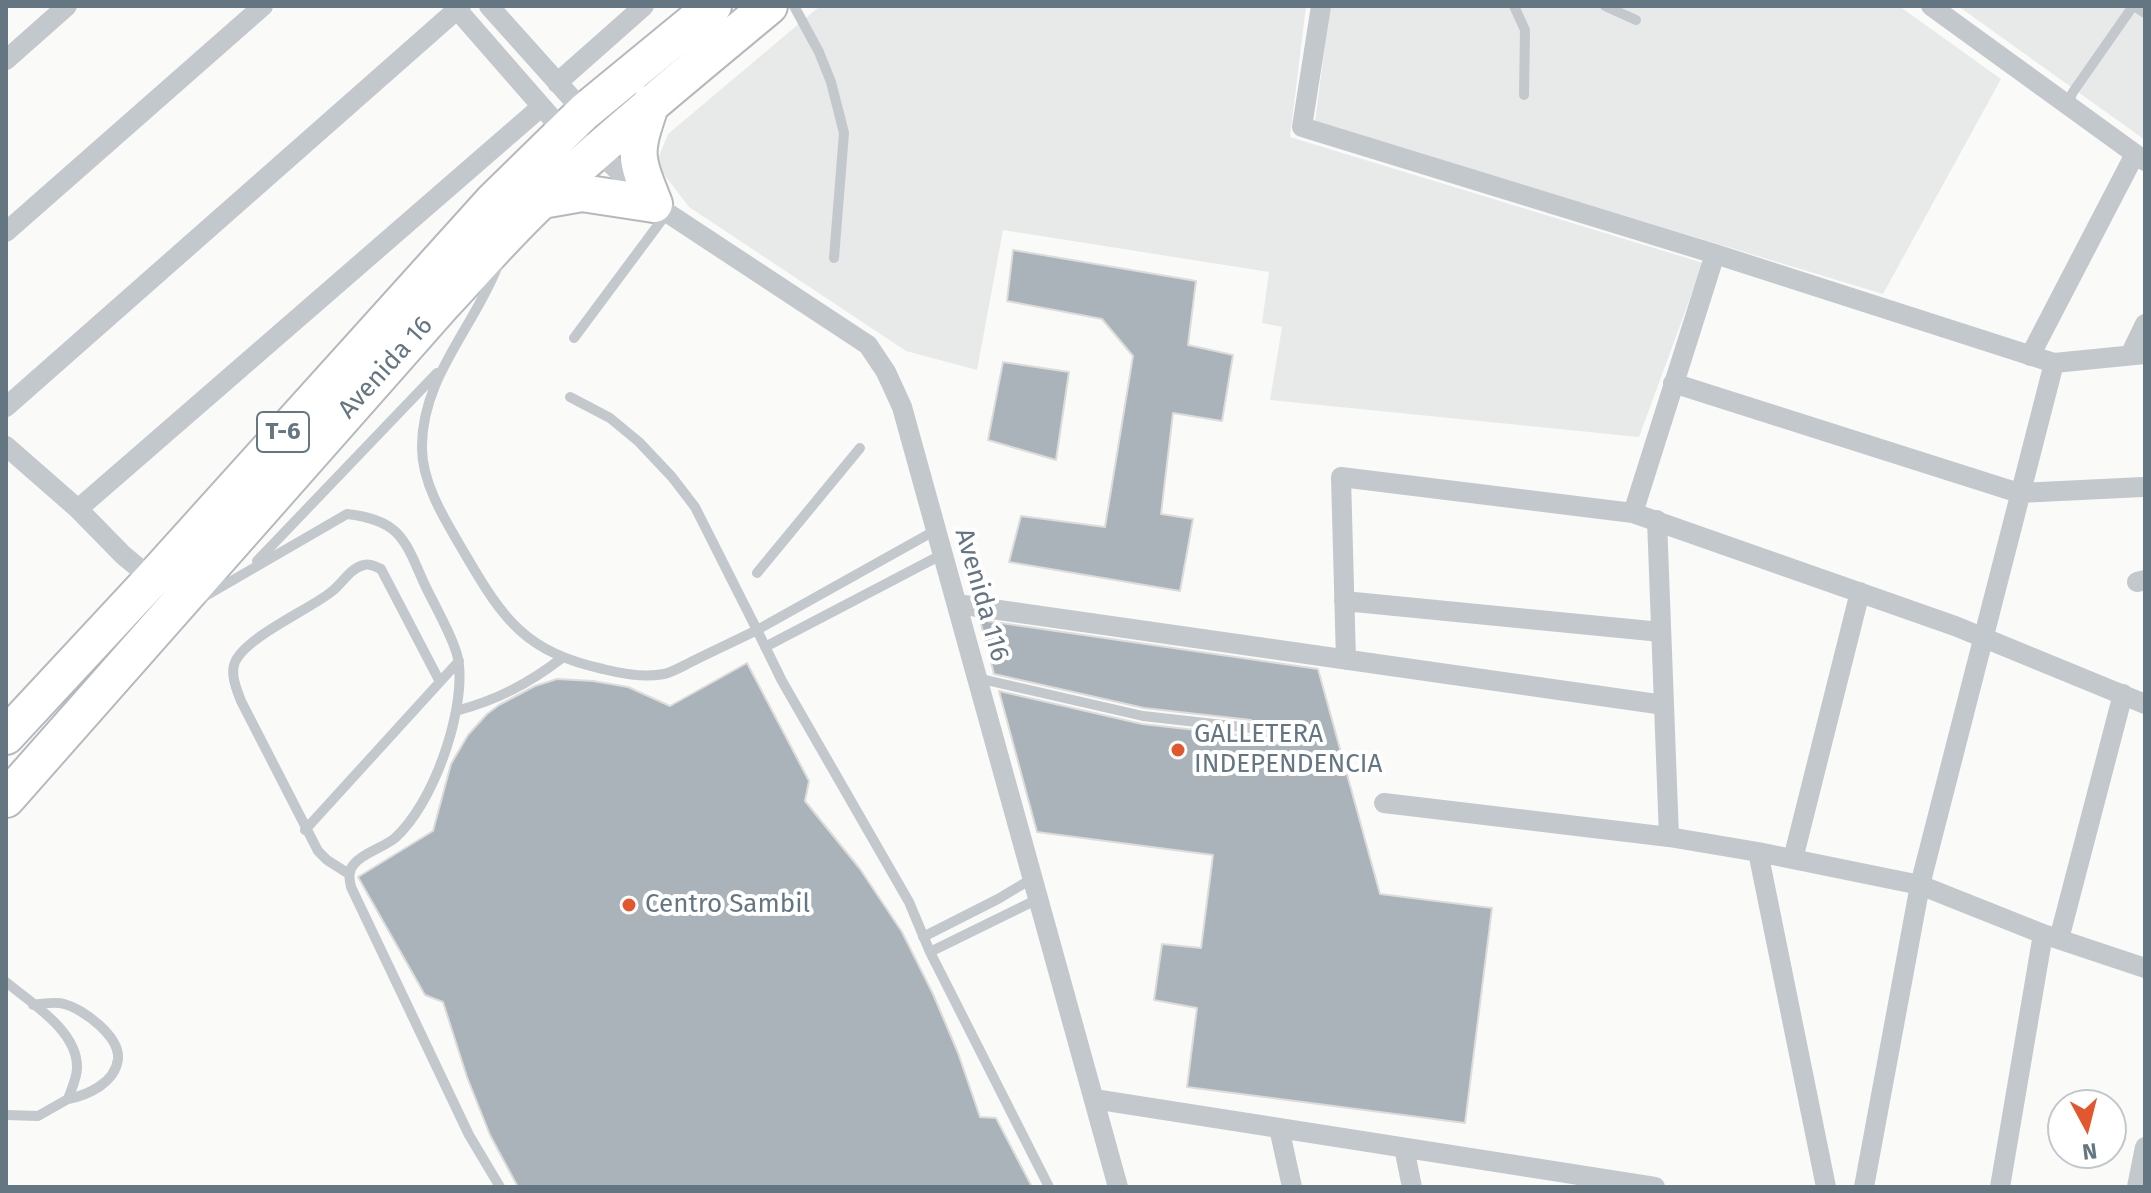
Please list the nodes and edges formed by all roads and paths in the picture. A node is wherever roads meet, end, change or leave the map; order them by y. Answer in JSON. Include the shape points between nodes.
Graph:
{"nodes":[{"id":1,"x":67,"y":6,"type":"edge"},
{"id":2,"x":263,"y":6,"type":"edge"},
{"id":3,"x":489,"y":6,"type":"edge"},
{"id":4,"x":644,"y":6,"type":"edge"},
{"id":5,"x":713,"y":6,"type":"edge"},
{"id":6,"x":769,"y":6,"type":"edge"},
{"id":7,"x":794,"y":6,"type":"edge"},
{"id":8,"x":1321,"y":6,"type":"edge"},
{"id":9,"x":1514,"y":6,"type":"edge"},
{"id":10,"x":1605,"y":6,"type":"edge"},
{"id":11,"x":1931,"y":6,"type":"edge"},
{"id":12,"x":2134,"y":6,"type":"edge"},
{"id":13,"x":458,"y":8,"type":"edge"},
{"id":14,"x":2145,"y":13,"type":"edge"},
{"id":15,"x":1636,"y":20,"type":"dead end"},
{"id":16,"x":6,"y":60,"type":"edge"},
{"id":17,"x":557,"y":83,"type":"junction"},
{"id":18,"x":1524,"y":95,"type":"dead end"},
{"id":19,"x":651,"y":103,"type":"junction"},
{"id":20,"x":2067,"y":105,"type":"junction"},
{"id":21,"x":563,"y":117,"type":"junction"},
{"id":22,"x":598,"y":152,"type":"junction"},
{"id":23,"x":2140,"y":158,"type":"edge"},
{"id":24,"x":542,"y":200,"type":"junction"},
{"id":25,"x":661,"y":208,"type":"junction"},
{"id":26,"x":6,"y":232,"type":"edge"},
{"id":27,"x":503,"y":240,"type":"junction"},
{"id":28,"x":1715,"y":254,"type":"junction"},
{"id":29,"x":834,"y":258,"type":"dead end"},
{"id":30,"x":2145,"y":324,"type":"edge"},
{"id":31,"x":574,"y":338,"type":"dead end"},
{"id":32,"x":2137,"y":355,"type":"edge"},
{"id":33,"x":2030,"y":356,"type":"junction"},
{"id":34,"x":2054,"y":363,"type":"junction"},
{"id":35,"x":444,"y":365,"type":"junction"},
{"id":36,"x":1673,"y":383,"type":"junction"},
{"id":37,"x":570,"y":397,"type":"dead end"},
{"id":38,"x":6,"y":407,"type":"edge"},
{"id":39,"x":6,"y":446,"type":"edge"},
{"id":40,"x":860,"y":448,"type":"dead end"},
{"id":41,"x":2143,"y":487,"type":"dead end"},
{"id":42,"x":2019,"y":493,"type":"junction"},
{"id":43,"x":78,"y":509,"type":"junction"},
{"id":44,"x":1633,"y":513,"type":"junction"},
{"id":45,"x":1657,"y":520,"type":"junction"},
{"id":46,"x":936,"y":530,"type":"junction"},
{"id":47,"x":943,"y":554,"type":"junction"},
{"id":48,"x":248,"y":571,"type":"junction"},
{"id":49,"x":757,"y":573,"type":"dead end"},
{"id":50,"x":152,"y":579,"type":"junction"},
{"id":51,"x":1860,"y":592,"type":"junction"},
{"id":52,"x":1344,"y":601,"type":"junction"},
{"id":53,"x":957,"y":604,"type":"junction"},
{"id":54,"x":162,"y":621,"type":"junction"},
{"id":55,"x":757,"y":630,"type":"junction"},
{"id":56,"x":1661,"y":632,"type":"junction"},
{"id":57,"x":1985,"y":637,"type":"junction"},
{"id":58,"x":765,"y":647,"type":"junction"},
{"id":59,"x":562,"y":658,"type":"junction"},
{"id":60,"x":1346,"y":660,"type":"junction"},
{"id":61,"x":459,"y":661,"type":"junction"},
{"id":62,"x":977,"y":678,"type":"junction"},
{"id":63,"x":440,"y":682,"type":"junction"},
{"id":64,"x":2123,"y":694,"type":"junction"},
{"id":65,"x":2145,"y":704,"type":"edge"},
{"id":66,"x":1664,"y":705,"type":"junction"},
{"id":67,"x":456,"y":711,"type":"junction"},
{"id":68,"x":1250,"y":728,"type":"dead end"},
{"id":69,"x":6,"y":736,"type":"edge"},
{"id":70,"x":6,"y":799,"type":"edge"},
{"id":71,"x":1384,"y":803,"type":"dead end"},
{"id":72,"x":305,"y":830,"type":"junction"},
{"id":73,"x":1669,"y":837,"type":"junction"},
{"id":74,"x":1758,"y":852,"type":"junction"},
{"id":75,"x":1793,"y":859,"type":"junction"},
{"id":76,"x":349,"y":874,"type":"junction"},
{"id":77,"x":1033,"y":878,"type":"junction"},
{"id":78,"x":1920,"y":885,"type":"junction"},
{"id":79,"x":1038,"y":899,"type":"junction"},
{"id":80,"x":923,"y":937,"type":"junction"},
{"id":81,"x":2051,"y":937,"type":"junction"},
{"id":82,"x":930,"y":952,"type":"junction"},
{"id":83,"x":2145,"y":968,"type":"edge"},
{"id":84,"x":6,"y":982,"type":"edge"},
{"id":85,"x":33,"y":1005,"type":"junction"},
{"id":86,"x":68,"y":1099,"type":"junction"},
{"id":87,"x":1094,"y":1099,"type":"junction"},
{"id":88,"x":6,"y":1115,"type":"edge"},
{"id":89,"x":1279,"y":1128,"type":"junction"},
{"id":90,"x":2145,"y":1147,"type":"edge"},
{"id":91,"x":1404,"y":1148,"type":"junction"},
{"id":92,"x":1541,"y":1178,"type":"edge"},
{"id":93,"x":500,"y":1187,"type":"edge"},
{"id":94,"x":1049,"y":1187,"type":"edge"},
{"id":95,"x":1118,"y":1187,"type":"edge"},
{"id":96,"x":1292,"y":1187,"type":"edge"},
{"id":97,"x":1412,"y":1187,"type":"edge"},
{"id":98,"x":1655,"y":1187,"type":"edge"},
{"id":99,"x":1826,"y":1187,"type":"edge"},
{"id":100,"x":1864,"y":1187,"type":"edge"},
{"id":101,"x":2000,"y":1187,"type":"edge"},
{"id":102,"x":2137,"y":1187,"type":"edge"}],
"edges":[{"from":1,"to":16,"type":"street"},
{"from":2,"to":26,"type":"street"},
{"from":3,"to":17,"type":"street"},
{"from":4,"to":17,"type":"street"},
{"from":5,"to":21,"type":"highway","name":"Avenida 16","number":"T-6"},
{"from":6,"to":19,"type":"highway","name":"Avenida 16","number":"T-6"},
{"from":7,"to":29,"type":"lane","via":[[831,82],[844,133]]},
{"from":8,"to":28,"type":"street","via":[[1302,127]]},
{"from":9,"to":18,"type":"lane","via":[[1525,30]]},
{"from":10,"to":15,"type":"lane"},
{"from":11,"to":20,"type":"street"},
{"from":12,"to":14,"type":"lane"},
{"from":12,"to":20,"type":"lane"},
{"from":13,"to":21,"type":"street"},
{"from":13,"to":38,"type":"street"},
{"from":17,"to":21,"type":"street"},
{"from":19,"to":22,"type":"highway","name":"Avenida 16","number":"T-6"},
{"from":19,"to":25,"type":"highway","via":[[637,153]]},
{"from":20,"to":23,"type":"street"},
{"from":21,"to":22,"type":"street"},
{"from":21,"to":43,"type":"street"},
{"from":21,"to":50,"type":"highway","name":"Avenida 16","number":"T-6"},
{"from":22,"to":24,"type":"highway","name":"Avenida 16","number":"T-6"},
{"from":22,"to":25,"type":"street","name":"Avenida 116"},
{"from":23,"to":33,"type":"street"},
{"from":24,"to":25,"type":"highway","via":[[582,193]]},
{"from":24,"to":27,"type":"highway","name":"Avenida 16","number":"T-6"},
{"from":25,"to":31,"type":"lane"},
{"from":25,"to":46,"type":"street","name":"Avenida 116","via":[[868,345],[902,407]]},
{"from":27,"to":35,"type":"lane","via":[[498,268]]},
{"from":27,"to":54,"type":"highway","name":"Avenida 16","number":"T-6"},
{"from":28,"to":33,"type":"street"},
{"from":28,"to":36,"type":"street"},
{"from":30,"to":32,"type":"street"},
{"from":32,"to":34,"type":"street"},
{"from":33,"to":34,"type":"street"},
{"from":34,"to":42,"type":"street"},
{"from":35,"to":48,"type":"lane"},
{"from":35,"to":59,"type":"lane","via":[[425,419],[422,449],[427,478],[480,579],[518,631]]},
{"from":36,"to":42,"type":"street"},
{"from":36,"to":44,"type":"street"},
{"from":37,"to":55,"type":"lane","via":[[610,418],[672,477],[695,507]]},
{"from":39,"to":43,"type":"street"},
{"from":40,"to":49,"type":"lane"},
{"from":41,"to":42,"type":"street"},
{"from":42,"to":57,"type":"street"},
{"from":43,"to":50,"type":"street"},
{"from":44,"to":45,"type":"street"},
{"from":44,"to":52,"type":"street","via":[[1341,477]]},
{"from":45,"to":51,"type":"street"},
{"from":45,"to":56,"type":"street"},
{"from":46,"to":47,"type":"street","name":"Avenida 116"},
{"from":46,"to":55,"type":"lane"},
{"from":47,"to":53,"type":"street","name":"Avenida 116"},
{"from":47,"to":58,"type":"lane"},
{"from":48,"to":54,"type":"lane"},
{"from":48,"to":61,"type":"lane","via":[[347,514],[386,523],[405,541]]},
{"from":50,"to":69,"type":"highway","name":"Avenida 16","number":"T-6"},
{"from":51,"to":57,"type":"street"},
{"from":51,"to":75,"type":"street"},
{"from":52,"to":56,"type":"street"},
{"from":52,"to":60,"type":"street"},
{"from":53,"to":60,"type":"street"},
{"from":53,"to":62,"type":"street","name":"Avenida 116"},
{"from":54,"to":70,"type":"highway","name":"Avenida 16","number":"T-6"},
{"from":55,"to":58,"type":"lane"},
{"from":55,"to":59,"type":"lane","via":[[665,674],[617,673]]},
{"from":56,"to":66,"type":"street"},
{"from":57,"to":64,"type":"street"},
{"from":57,"to":78,"type":"street"},
{"from":58,"to":80,"type":"lane","via":[[909,902]]},
{"from":59,"to":67,"type":"lane","via":[[533,680]]},
{"from":60,"to":66,"type":"street"},
{"from":61,"to":63,"type":"lane"},
{"from":61,"to":67,"type":"lane"},
{"from":62,"to":68,"type":"lane","via":[[1143,716]]},
{"from":62,"to":77,"type":"street","name":"Avenida 116"},
{"from":63,"to":72,"type":"lane"},
{"from":63,"to":72,"type":"lane","via":[[381,569],[372,565],[354,570],[332,592],[246,649],[234,664],[234,680]]},
{"from":64,"to":65,"type":"street"},
{"from":64,"to":81,"type":"street"},
{"from":66,"to":73,"type":"street"},
{"from":67,"to":76,"type":"lane","via":[[427,796],[413,818],[393,840],[354,864]]},
{"from":71,"to":73,"type":"street"},
{"from":72,"to":76,"type":"lane","via":[[327,860]]},
{"from":73,"to":74,"type":"street"},
{"from":74,"to":75,"type":"street"},
{"from":74,"to":99,"type":"street"},
{"from":75,"to":78,"type":"street"},
{"from":76,"to":93,"type":"lane","via":[[441,1078]]},
{"from":77,"to":79,"type":"street","name":"Avenida 116"},
{"from":77,"to":80,"type":"lane"},
{"from":78,"to":81,"type":"street"},
{"from":78,"to":100,"type":"street"},
{"from":79,"to":82,"type":"lane"},
{"from":79,"to":87,"type":"street","name":"Avenida 116"},
{"from":80,"to":82,"type":"lane"},
{"from":81,"to":83,"type":"street"},
{"from":81,"to":101,"type":"street"},
{"from":82,"to":94,"type":"lane"},
{"from":84,"to":85,"type":"lane"},
{"from":85,"to":86,"type":"lane","via":[[72,1045],[77,1069]]},
{"from":85,"to":86,"type":"lane","via":[[61,1003],[85,1012],[117,1050],[118,1061],[105,1082],[88,1095]]},
{"from":86,"to":88,"type":"lane","via":[[38,1116]]},
{"from":87,"to":89,"type":"street"},
{"from":87,"to":95,"type":"street","name":"Avenida 116"},
{"from":89,"to":91,"type":"street"},
{"from":89,"to":96,"type":"street"},
{"from":90,"to":102,"type":"street"},
{"from":91,"to":92,"type":"street"},
{"from":91,"to":97,"type":"street"},
{"from":92,"to":98,"type":"street"}]}
